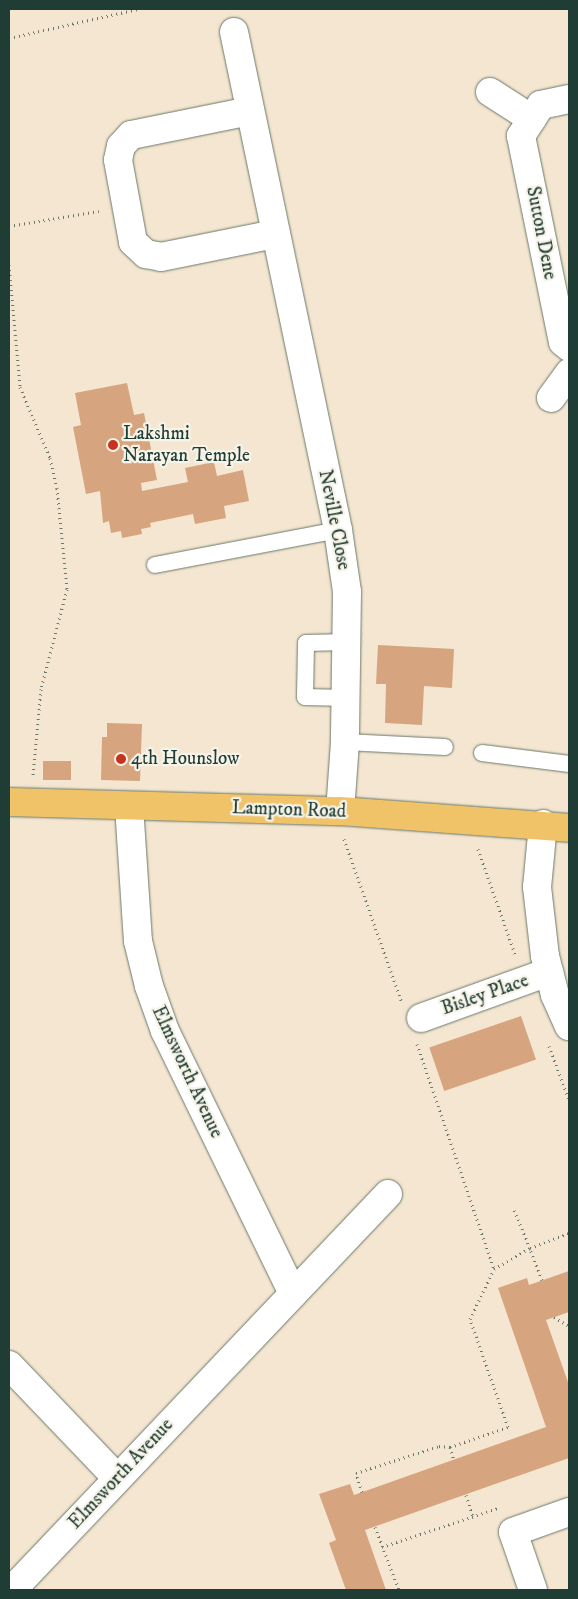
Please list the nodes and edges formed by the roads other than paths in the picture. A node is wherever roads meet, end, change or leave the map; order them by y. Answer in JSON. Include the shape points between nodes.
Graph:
{"nodes":[{"id":1,"x":234,"y":32,"type":"dead end"},
{"id":2,"x":490,"y":92,"type":"dead end"},
{"id":3,"x":569,"y":99,"type":"edge"},
{"id":4,"x":250,"y":111,"type":"junction"},
{"id":5,"x":532,"y":119,"type":"junction"},
{"id":6,"x":275,"y":234,"type":"junction"},
{"id":7,"x":569,"y":346,"type":"edge"},
{"id":8,"x":569,"y":372,"type":"edge"},
{"id":9,"x":551,"y":398,"type":"dead end"},
{"id":10,"x":338,"y":530,"type":"junction"},
{"id":11,"x":155,"y":565,"type":"dead end"},
{"id":12,"x":347,"y":642,"type":"junction"},
{"id":13,"x":346,"y":698,"type":"junction"},
{"id":14,"x":345,"y":742,"type":"junction"},
{"id":15,"x":445,"y":747,"type":"dead end"},
{"id":16,"x":482,"y":753,"type":"dead end"},
{"id":17,"x":569,"y":764,"type":"edge"},
{"id":18,"x":20,"y":802,"type":"edge"},
{"id":19,"x":128,"y":806,"type":"junction"},
{"id":20,"x":340,"y":811,"type":"junction"},
{"id":21,"x":556,"y":826,"type":"edge"},
{"id":22,"x":549,"y":972,"type":"junction"},
{"id":23,"x":420,"y":1018,"type":"dead end"},
{"id":24,"x":569,"y":1026,"type":"edge"},
{"id":25,"x":388,"y":1194,"type":"dead end"},
{"id":26,"x":293,"y":1294,"type":"junction"},
{"id":27,"x":9,"y":1365,"type":"edge"},
{"id":28,"x":118,"y":1478,"type":"junction"},
{"id":29,"x":569,"y":1512,"type":"edge"},
{"id":30,"x":20,"y":1587,"type":"edge"},
{"id":31,"x":533,"y":1590,"type":"edge"}],
"edges":[{"from":1,"to":4,"type":"street","name":"Neville Close"},
{"from":2,"to":5,"type":"street"},
{"from":3,"to":5,"type":"street","name":"Sutton Dene","via":[[541,105]]},
{"from":4,"to":6,"type":"street","name":"Neville Close"},
{"from":4,"to":6,"type":"street","via":[[132,135],[121,146],[118,160],[133,242],[146,254],[161,257]]},
{"from":5,"to":7,"type":"street","name":"Sutton Dene","via":[[521,136],[563,342]]},
{"from":6,"to":10,"type":"street","name":"Neville Close"},
{"from":8,"to":9,"type":"street"},
{"from":10,"to":11,"type":"lane"},
{"from":10,"to":12,"type":"street","name":"Neville Close","via":[[347,592]]},
{"from":12,"to":13,"type":"street","name":"Neville Close"},
{"from":12,"to":13,"type":"lane","via":[[306,643],[305,697]]},
{"from":13,"to":14,"type":"street","name":"Neville Close"},
{"from":14,"to":15,"type":"lane"},
{"from":14,"to":20,"type":"street","name":"Neville Close"},
{"from":16,"to":17,"type":"lane"},
{"from":18,"to":19,"type":"main road","name":"Lampton Road"},
{"from":19,"to":20,"type":"main road","name":"Lampton Road"},
{"from":19,"to":26,"type":"street","name":"Elmsworth Avenue","via":[[138,941],[149,986],[165,1031]]},
{"from":20,"to":21,"type":"main road","name":"Lampton Road"},
{"from":21,"to":22,"type":"street","via":[[537,887]]},
{"from":22,"to":23,"type":"street","name":"Bisley Place"},
{"from":22,"to":24,"type":"street"},
{"from":25,"to":26,"type":"street","name":"Elmsworth Avenue"},
{"from":26,"to":28,"type":"street","name":"Elmsworth Avenue"},
{"from":27,"to":28,"type":"street"},
{"from":28,"to":30,"type":"street","name":"Elmsworth Avenue"},
{"from":29,"to":31,"type":"street","via":[[513,1532]]}]}
